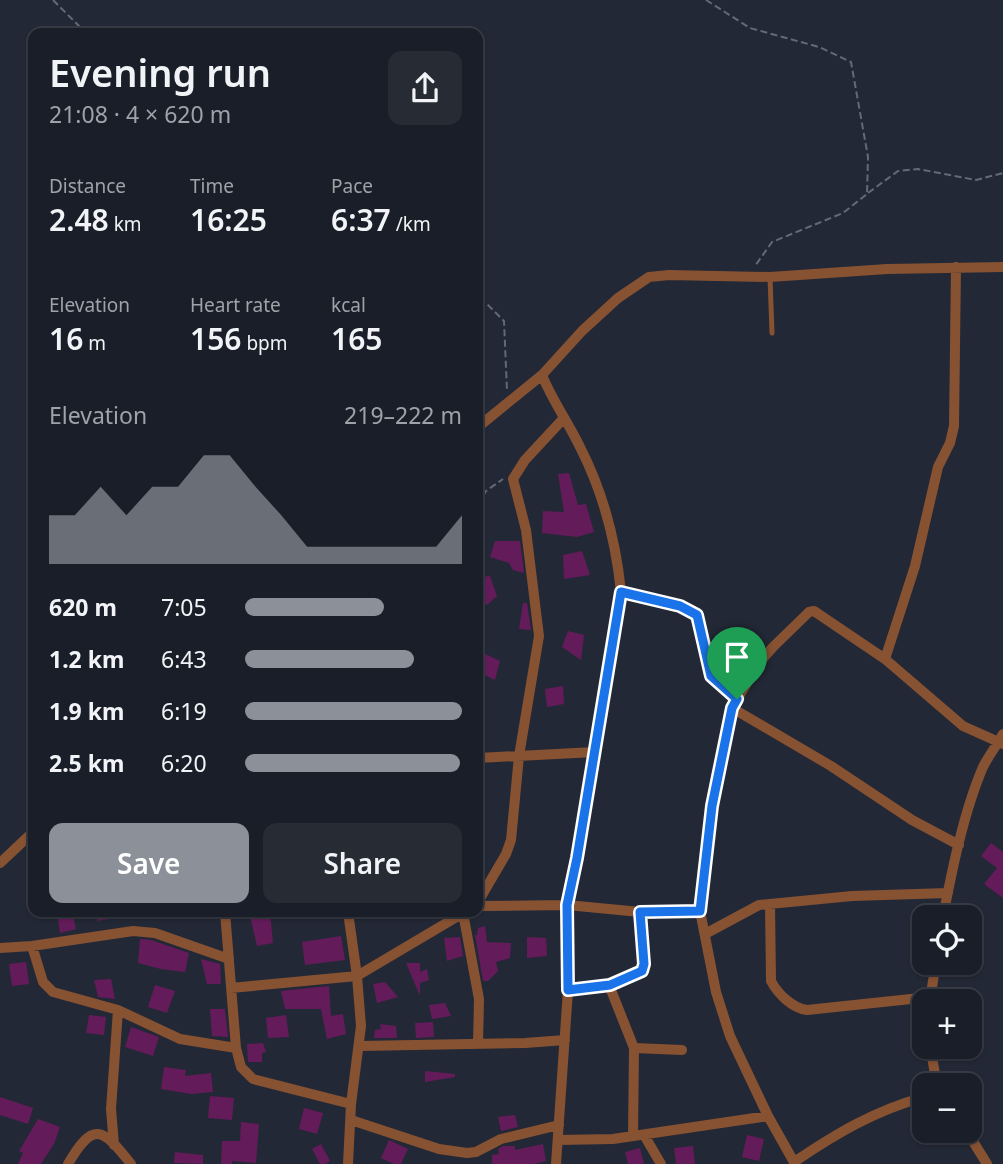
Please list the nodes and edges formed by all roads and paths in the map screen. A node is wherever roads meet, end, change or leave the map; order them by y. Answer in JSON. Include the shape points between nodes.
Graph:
{"nodes":[{"id":1,"x":53,"y":0,"type":"edge"},
{"id":2,"x":706,"y":0,"type":"edge"},
{"id":3,"x":81,"y":28,"type":"edge"},
{"id":4,"x":1003,"y":173,"type":"edge"},
{"id":5,"x":867,"y":194,"type":"junction"},
{"id":6,"x":956,"y":267,"type":"junction"},
{"id":7,"x":1003,"y":267,"type":"edge"},
{"id":8,"x":770,"y":277,"type":"junction"},
{"id":9,"x":746,"y":278,"type":"junction"},
{"id":10,"x":483,"y":304,"type":"edge"},
{"id":11,"x":772,"y":333,"type":"dead end"},
{"id":12,"x":541,"y":375,"type":"junction"},
{"id":13,"x":508,"y":402,"type":"junction"},
{"id":14,"x":565,"y":418,"type":"junction"},
{"id":15,"x":483,"y":423,"type":"edge"},
{"id":16,"x":514,"y":475,"type":"junction"},
{"id":17,"x":483,"y":498,"type":"edge"},
{"id":18,"x":621,"y":592,"type":"junction"},
{"id":19,"x":885,"y":659,"type":"junction"},
{"id":20,"x":734,"y":704,"type":"junction"},
{"id":21,"x":1001,"y":740,"type":"edge"},
{"id":22,"x":595,"y":752,"type":"junction"},
{"id":23,"x":519,"y":756,"type":"junction"},
{"id":24,"x":483,"y":758,"type":"edge"},
{"id":25,"x":28,"y":837,"type":"edge"},
{"id":26,"x":960,"y":845,"type":"junction"},
{"id":27,"x":0,"y":863,"type":"edge"},
{"id":28,"x":948,"y":893,"type":"junction"},
{"id":29,"x":483,"y":895,"type":"edge"},
{"id":30,"x":483,"y":904,"type":"edge"},
{"id":31,"x":770,"y":904,"type":"junction"},
{"id":32,"x":567,"y":905,"type":"junction"},
{"id":33,"x":946,"y":905,"type":"edge"},
{"id":34,"x":700,"y":911,"type":"junction"},
{"id":35,"x":640,"y":912,"type":"junction"},
{"id":36,"x":225,"y":917,"type":"edge"},
{"id":37,"x":349,"y":917,"type":"edge"},
{"id":38,"x":456,"y":917,"type":"edge"},
{"id":39,"x":465,"y":917,"type":"edge"},
{"id":40,"x":705,"y":934,"type":"junction"},
{"id":41,"x":32,"y":946,"type":"junction"},
{"id":42,"x":0,"y":948,"type":"edge"},
{"id":43,"x":229,"y":959,"type":"junction"},
{"id":44,"x":357,"y":976,"type":"junction"},
{"id":45,"x":610,"y":985,"type":"junction"},
{"id":46,"x":231,"y":988,"type":"junction"},
{"id":47,"x":568,"y":990,"type":"junction"},
{"id":48,"x":912,"y":1001,"type":"edge"},
{"id":49,"x":118,"y":1010,"type":"junction"},
{"id":50,"x":565,"y":1040,"type":"junction"},
{"id":51,"x":478,"y":1044,"type":"junction"},
{"id":52,"x":359,"y":1046,"type":"junction"},
{"id":53,"x":236,"y":1048,"type":"junction"},
{"id":54,"x":634,"y":1048,"type":"junction"},
{"id":55,"x":682,"y":1050,"type":"dead end"},
{"id":56,"x":912,"y":1100,"type":"edge"},
{"id":57,"x":351,"y":1104,"type":"junction"},
{"id":58,"x":768,"y":1116,"type":"junction"},
{"id":59,"x":351,"y":1120,"type":"junction"},
{"id":60,"x":559,"y":1125,"type":"junction"},
{"id":61,"x":638,"y":1136,"type":"junction"},
{"id":62,"x":558,"y":1140,"type":"junction"},
{"id":63,"x":974,"y":1143,"type":"edge"},
{"id":64,"x":114,"y":1144,"type":"junction"},
{"id":65,"x":795,"y":1163,"type":"edge"},
{"id":66,"x":68,"y":1164,"type":"edge"},
{"id":67,"x":131,"y":1164,"type":"edge"},
{"id":68,"x":348,"y":1164,"type":"edge"},
{"id":69,"x":556,"y":1164,"type":"edge"},
{"id":70,"x":661,"y":1164,"type":"edge"},
{"id":71,"x":987,"y":1164,"type":"edge"}],
"edges":[{"from":1,"to":3,"type":"path"},
{"from":2,"to":5,"type":"path","via":[[751,28],[819,47],[851,62],[868,158]]},
{"from":4,"to":5,"type":"path","via":[[975,180],[918,169],[898,171]]},
{"from":5,"to":9,"type":"path","via":[[843,213],[772,242]]},
{"from":6,"to":7,"type":"street"},
{"from":6,"to":8,"type":"street"},
{"from":6,"to":19,"type":"street","via":[[954,426],[938,467],[915,566]]},
{"from":8,"to":9,"type":"street"},
{"from":8,"to":11,"type":"lane"},
{"from":9,"to":12,"type":"street","via":[[669,275],[643,279],[582,331]]},
{"from":10,"to":13,"type":"path","via":[[504,321]]},
{"from":12,"to":13,"type":"street"},
{"from":12,"to":14,"type":"street"},
{"from":13,"to":15,"type":"street"},
{"from":14,"to":16,"type":"street"},
{"from":14,"to":18,"type":"street","via":[[601,500]]},
{"from":16,"to":17,"type":"path","via":[[491,486]]},
{"from":16,"to":23,"type":"street","via":[[539,636]]},
{"from":18,"to":20,"type":"street","via":[[680,606],[697,615],[711,676]]},
{"from":18,"to":22,"type":"street"},
{"from":19,"to":20,"type":"street","via":[[817,612],[810,612],[773,647]]},
{"from":19,"to":21,"type":"street","via":[[963,726]]},
{"from":20,"to":26,"type":"street","via":[[912,820]]},
{"from":20,"to":34,"type":"street","via":[[712,806]]},
{"from":21,"to":26,"type":"street","via":[[979,780]]},
{"from":22,"to":23,"type":"street"},
{"from":22,"to":32,"type":"street"},
{"from":23,"to":24,"type":"street"},
{"from":23,"to":29,"type":"street","via":[[511,840]]},
{"from":25,"to":27,"type":"street"},
{"from":26,"to":28,"type":"street"},
{"from":28,"to":31,"type":"street"},
{"from":28,"to":33,"type":"street"},
{"from":30,"to":32,"type":"street"},
{"from":31,"to":40,"type":"street","via":[[752,908]]},
{"from":31,"to":48,"type":"street","via":[[771,981],[798,1009]]},
{"from":32,"to":35,"type":"street"},
{"from":32,"to":47,"type":"street"},
{"from":34,"to":35,"type":"street"},
{"from":34,"to":40,"type":"street"},
{"from":35,"to":45,"type":"street","via":[[643,969]]},
{"from":36,"to":43,"type":"street"},
{"from":37,"to":44,"type":"street"},
{"from":38,"to":44,"type":"street"},
{"from":39,"to":51,"type":"street","via":[[479,999]]},
{"from":40,"to":58,"type":"street","via":[[730,1036]]},
{"from":41,"to":42,"type":"street"},
{"from":41,"to":43,"type":"street","via":[[133,930]]},
{"from":41,"to":49,"type":"street","via":[[48,989]]},
{"from":43,"to":46,"type":"street"},
{"from":44,"to":46,"type":"street"},
{"from":44,"to":52,"type":"street"},
{"from":45,"to":47,"type":"street"},
{"from":45,"to":54,"type":"street"},
{"from":46,"to":53,"type":"street"},
{"from":47,"to":50,"type":"street"},
{"from":49,"to":53,"type":"street","via":[[180,1039]]},
{"from":49,"to":64,"type":"street","via":[[111,1109]]},
{"from":50,"to":51,"type":"street"},
{"from":50,"to":60,"type":"street"},
{"from":51,"to":52,"type":"street"},
{"from":52,"to":57,"type":"street"},
{"from":53,"to":57,"type":"street","via":[[241,1066],[253,1079]]},
{"from":54,"to":55,"type":"street"},
{"from":54,"to":61,"type":"street"},
{"from":56,"to":65,"type":"street","via":[[869,1115]]},
{"from":57,"to":59,"type":"street"},
{"from":58,"to":61,"type":"street"},
{"from":58,"to":65,"type":"street"},
{"from":59,"to":60,"type":"street","via":[[439,1149],[467,1153]]},
{"from":59,"to":68,"type":"street"},
{"from":60,"to":62,"type":"street"},
{"from":61,"to":62,"type":"street"},
{"from":61,"to":70,"type":"street"},
{"from":62,"to":69,"type":"street"},
{"from":63,"to":71,"type":"street"},
{"from":64,"to":66,"type":"street","via":[[90,1134]]},
{"from":64,"to":67,"type":"street"}]}
